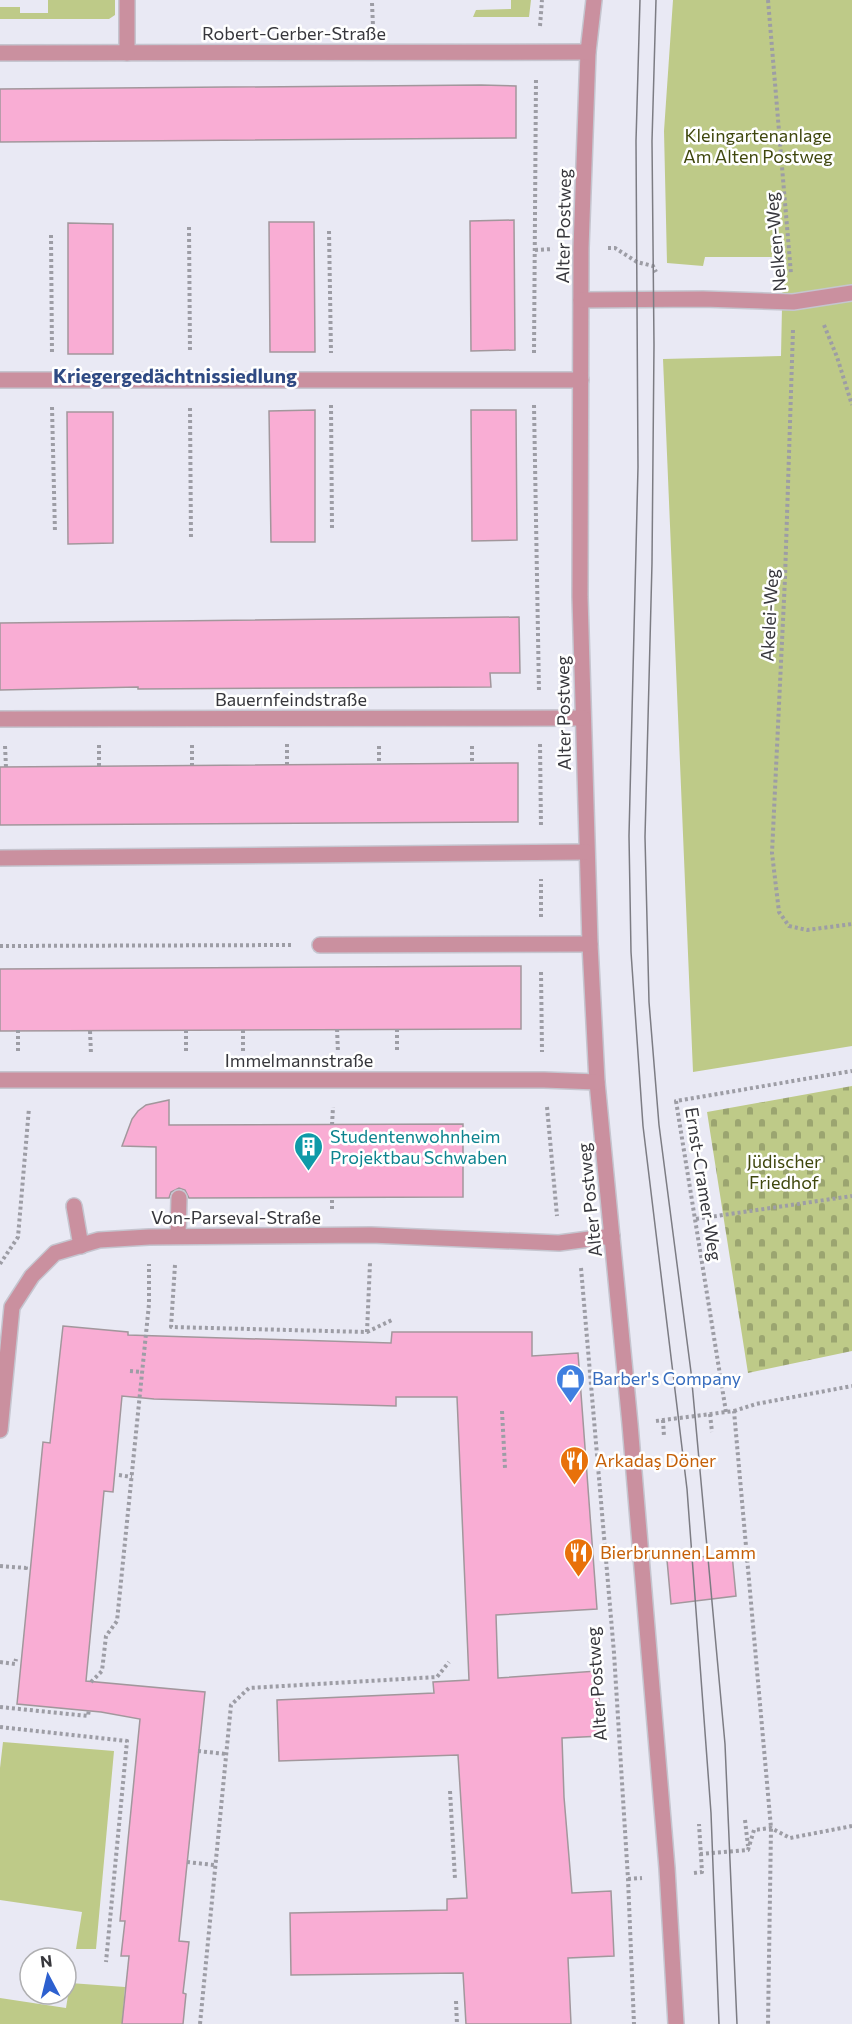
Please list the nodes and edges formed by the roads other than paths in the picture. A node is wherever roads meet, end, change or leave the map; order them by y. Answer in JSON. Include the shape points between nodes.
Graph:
{"nodes":[{"id":1,"x":127,"y":0,"type":"edge"},
{"id":2,"x":594,"y":0,"type":"edge"},
{"id":3,"x":588,"y":52,"type":"junction"},
{"id":4,"x":0,"y":53,"type":"edge"},
{"id":5,"x":127,"y":53,"type":"junction"},
{"id":6,"x":852,"y":292,"type":"edge"},
{"id":7,"x":581,"y":300,"type":"junction"},
{"id":8,"x":0,"y":380,"type":"edge"},
{"id":9,"x":581,"y":380,"type":"junction"},
{"id":10,"x":583,"y":718,"type":"junction"},
{"id":11,"x":0,"y":719,"type":"edge"},
{"id":12,"x":586,"y":852,"type":"junction"},
{"id":13,"x":0,"y":858,"type":"edge"},
{"id":14,"x":590,"y":944,"type":"junction"},
{"id":15,"x":320,"y":945,"type":"road end"},
{"id":16,"x":0,"y":1080,"type":"edge"},
{"id":17,"x":597,"y":1083,"type":"junction"},
{"id":18,"x":179,"y":1198,"type":"dead end"},
{"id":19,"x":74,"y":1206,"type":"dead end"},
{"id":20,"x":178,"y":1236,"type":"junction"},
{"id":21,"x":612,"y":1236,"type":"junction"},
{"id":22,"x":81,"y":1246,"type":"junction"},
{"id":23,"x":0,"y":1430,"type":"edge"},
{"id":24,"x":676,"y":2024,"type":"edge"}],
"edges":[{"from":1,"to":5,"type":"street"},
{"from":2,"to":3,"type":"street","name":"Alter Postweg"},
{"from":3,"to":5,"type":"street","name":"Robert-Gerber-Straße"},
{"from":3,"to":7,"type":"street","name":"Alter Postweg"},
{"from":4,"to":5,"type":"street","name":"Robert-Gerber-Straße"},
{"from":6,"to":7,"type":"street","via":[[794,302]]},
{"from":7,"to":9,"type":"street","name":"Alter Postweg"},
{"from":8,"to":9,"type":"street"},
{"from":9,"to":10,"type":"street","name":"Alter Postweg"},
{"from":10,"to":11,"type":"street","name":"Bauernfeindstraße"},
{"from":10,"to":12,"type":"street","name":"Alter Postweg"},
{"from":12,"to":13,"type":"street"},
{"from":12,"to":14,"type":"street","name":"Alter Postweg"},
{"from":14,"to":15,"type":"street"},
{"from":14,"to":17,"type":"street","name":"Alter Postweg"},
{"from":16,"to":17,"type":"street","name":"Immelmannstraße"},
{"from":17,"to":21,"type":"street","name":"Alter Postweg"},
{"from":18,"to":20,"type":"street"},
{"from":19,"to":22,"type":"street"},
{"from":20,"to":21,"type":"street","name":"Von-Parseval-Straße","via":[[371,1235],[559,1243]]},
{"from":20,"to":22,"type":"street","name":"Von-Parseval-Straße","via":[[99,1240]]},
{"from":21,"to":24,"type":"street","name":"Alter Postweg","via":[[667,1868]]},
{"from":22,"to":23,"type":"street","name":"Von-Parseval-Straße","via":[[55,1254],[32,1276],[12,1307]]}]}
